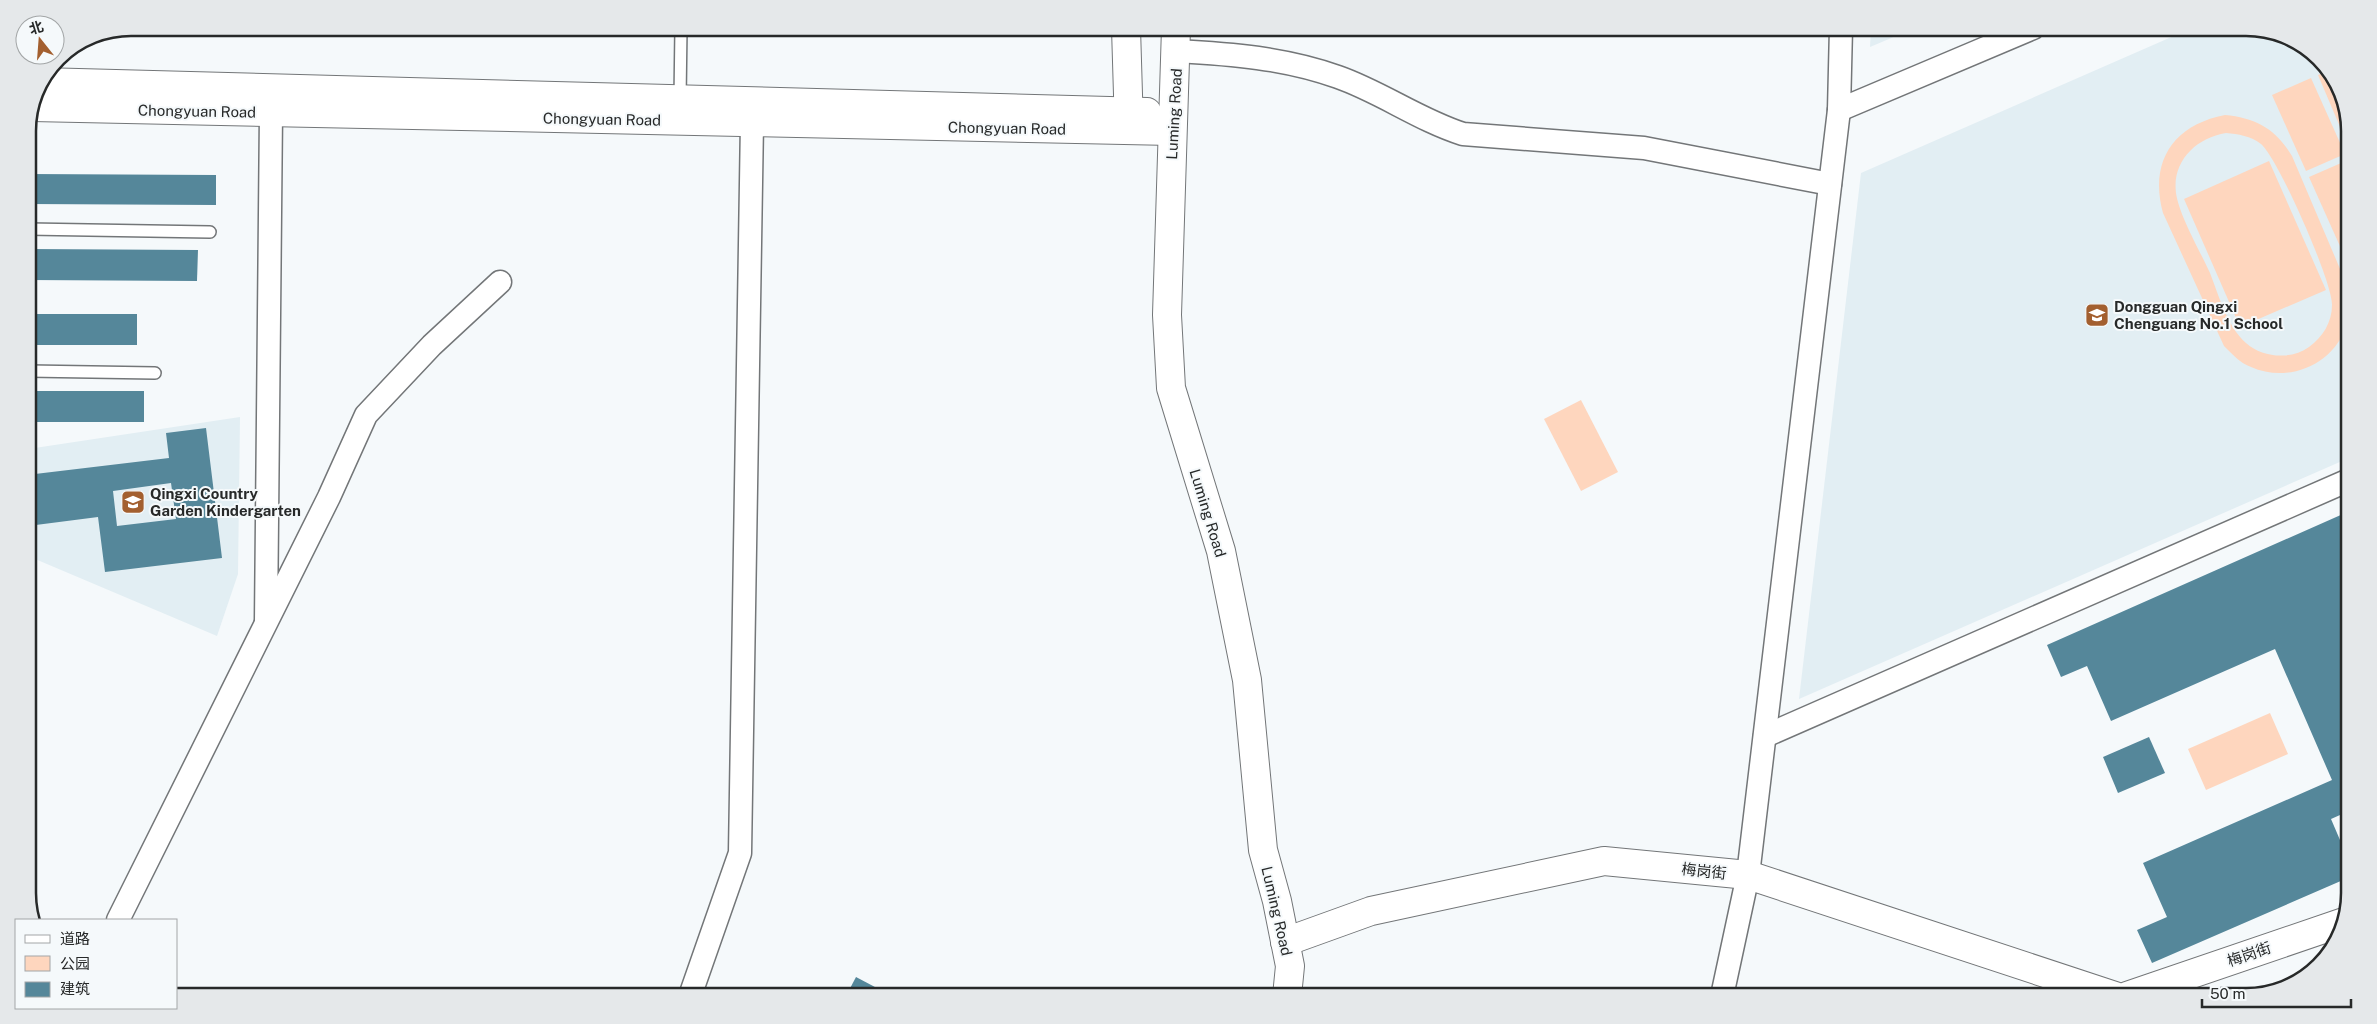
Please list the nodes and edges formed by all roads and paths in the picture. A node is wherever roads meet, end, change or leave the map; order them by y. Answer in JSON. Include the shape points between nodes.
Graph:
{"nodes":[{"id":1,"x":681,"y":36,"type":"edge"},
{"id":2,"x":1126,"y":36,"type":"edge"},
{"id":3,"x":1841,"y":36,"type":"edge"},
{"id":4,"x":2014,"y":36,"type":"edge"},
{"id":5,"x":1176,"y":39,"type":"edge"},
{"id":6,"x":50,"y":82,"type":"edge"},
{"id":7,"x":680,"y":99,"type":"junction"},
{"id":8,"x":39,"y":108,"type":"edge"},
{"id":9,"x":1838,"y":110,"type":"junction"},
{"id":10,"x":271,"y":112,"type":"junction"},
{"id":11,"x":1129,"y":121,"type":"junction"},
{"id":12,"x":752,"y":122,"type":"junction"},
{"id":13,"x":1173,"y":122,"type":"junction"},
{"id":14,"x":1830,"y":184,"type":"junction"},
{"id":15,"x":36,"y":229,"type":"edge"},
{"id":16,"x":210,"y":232,"type":"dead end"},
{"id":17,"x":500,"y":282,"type":"dead end"},
{"id":18,"x":36,"y":371,"type":"edge"},
{"id":19,"x":155,"y":373,"type":"dead end"},
{"id":20,"x":2341,"y":484,"type":"edge"},
{"id":21,"x":266,"y":627,"type":"junction"},
{"id":22,"x":1765,"y":736,"type":"junction"},
{"id":23,"x":1748,"y":875,"type":"junction"},
{"id":24,"x":119,"y":919,"type":"edge"},
{"id":25,"x":2335,"y":925,"type":"edge"},
{"id":26,"x":1285,"y":942,"type":"junction"},
{"id":27,"x":693,"y":988,"type":"edge"},
{"id":28,"x":1288,"y":988,"type":"edge"},
{"id":29,"x":1724,"y":988,"type":"edge"},
{"id":30,"x":2091,"y":988,"type":"edge"},
{"id":31,"x":2150,"y":988,"type":"edge"}],
"edges":[{"from":1,"to":7,"type":"lane"},
{"from":2,"to":11,"type":"street"},
{"from":3,"to":9,"type":"street"},
{"from":4,"to":9,"type":"street"},
{"from":5,"to":13,"type":"street","name":"Luming Road"},
{"from":5,"to":14,"type":"street","via":[[1338,77],[1436,125],[1463,134],[1644,148]]},
{"from":6,"to":7,"type":"street","name":"Chongyuan Road"},
{"from":7,"to":11,"type":"street","name":"Chongyuan Road"},
{"from":8,"to":10,"type":"street","name":"Chongyuan Road"},
{"from":9,"to":14,"type":"street"},
{"from":10,"to":12,"type":"street","name":"Chongyuan Road"},
{"from":10,"to":21,"type":"street"},
{"from":11,"to":12,"type":"street","name":"Chongyuan Road"},
{"from":11,"to":13,"type":"street","name":"Chongyuan Road"},
{"from":12,"to":27,"type":"street","via":[[740,853]]},
{"from":13,"to":26,"type":"street","name":"Luming Road","via":[[1167,315],[1171,388],[1221,551],[1247,680],[1263,850],[1278,901]]},
{"from":14,"to":22,"type":"street"},
{"from":15,"to":16,"type":"lane"},
{"from":17,"to":21,"type":"street","via":[[432,345],[366,415]]},
{"from":18,"to":19,"type":"lane"},
{"from":20,"to":22,"type":"street"},
{"from":21,"to":24,"type":"street"},
{"from":22,"to":23,"type":"street"},
{"from":23,"to":26,"type":"street","name":"梅岗街","via":[[1604,860],[1371,911]]},
{"from":23,"to":29,"type":"street"},
{"from":23,"to":30,"type":"street","name":"梅岗街"},
{"from":25,"to":31,"type":"street","name":"梅岗街"},
{"from":26,"to":28,"type":"street","name":"Luming Road","via":[[1290,966]]}]}
